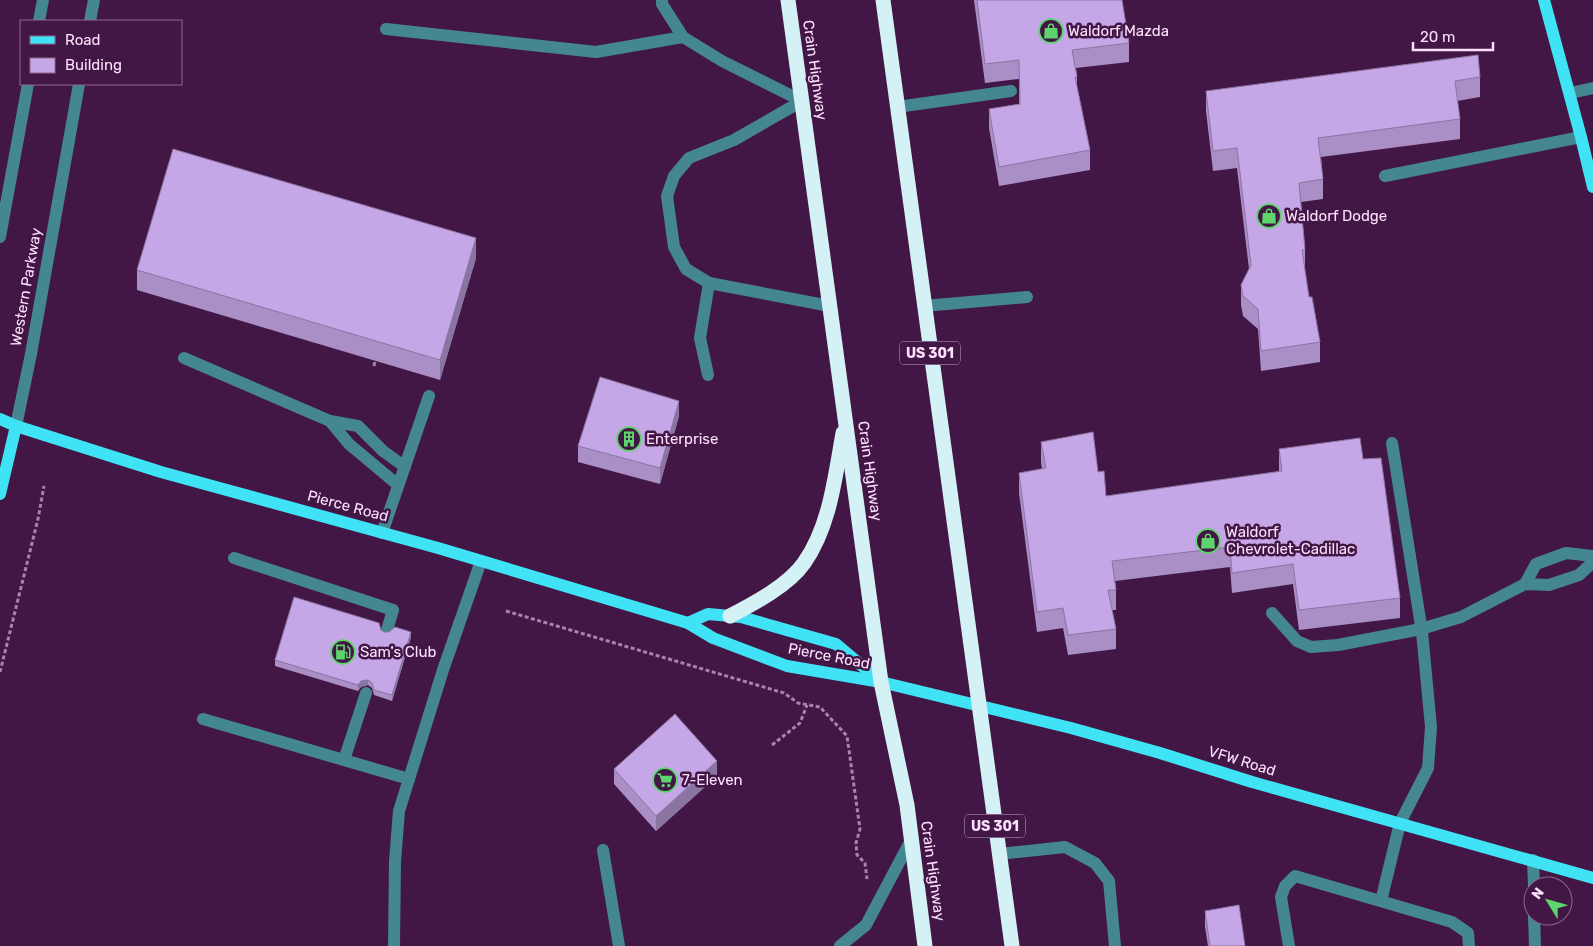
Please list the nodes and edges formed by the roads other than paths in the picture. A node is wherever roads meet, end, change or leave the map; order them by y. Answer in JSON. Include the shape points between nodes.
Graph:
{"nodes":[{"id":1,"x":43,"y":0,"type":"edge"},
{"id":2,"x":94,"y":0,"type":"edge"},
{"id":3,"x":662,"y":0,"type":"edge"},
{"id":4,"x":788,"y":0,"type":"edge"},
{"id":5,"x":882,"y":0,"type":"edge"},
{"id":6,"x":1544,"y":0,"type":"edge"},
{"id":7,"x":39,"y":20,"type":"edge"},
{"id":8,"x":90,"y":20,"type":"edge"},
{"id":9,"x":386,"y":29,"type":"dead end"},
{"id":10,"x":683,"y":37,"type":"junction"},
{"id":11,"x":28,"y":85,"type":"edge"},
{"id":12,"x":79,"y":85,"type":"edge"},
{"id":13,"x":1593,"y":88,"type":"edge"},
{"id":14,"x":1012,"y":91,"type":"dead end"},
{"id":15,"x":1570,"y":93,"type":"junction"},
{"id":16,"x":802,"y":101,"type":"junction"},
{"id":17,"x":897,"y":107,"type":"junction"},
{"id":18,"x":1581,"y":137,"type":"junction"},
{"id":19,"x":1385,"y":176,"type":"dead end"},
{"id":20,"x":1593,"y":187,"type":"edge"},
{"id":21,"x":0,"y":237,"type":"edge"},
{"id":22,"x":709,"y":283,"type":"junction"},
{"id":23,"x":1027,"y":297,"type":"dead end"},
{"id":24,"x":830,"y":306,"type":"junction"},
{"id":25,"x":924,"y":306,"type":"junction"},
{"id":26,"x":184,"y":358,"type":"dead end"},
{"id":27,"x":708,"y":375,"type":"dead end"},
{"id":28,"x":429,"y":396,"type":"dead end"},
{"id":29,"x":0,"y":419,"type":"edge"},
{"id":30,"x":330,"y":420,"type":"junction"},
{"id":31,"x":846,"y":422,"type":"junction"},
{"id":32,"x":16,"y":426,"type":"junction"},
{"id":33,"x":1392,"y":443,"type":"dead end"},
{"id":34,"x":405,"y":467,"type":"junction"},
{"id":35,"x":398,"y":486,"type":"junction"},
{"id":36,"x":0,"y":494,"type":"edge"},
{"id":37,"x":382,"y":533,"type":"junction"},
{"id":38,"x":1593,"y":556,"type":"edge"},
{"id":39,"x":234,"y":558,"type":"dead end"},
{"id":40,"x":481,"y":561,"type":"junction"},
{"id":41,"x":1593,"y":562,"type":"edge"},
{"id":42,"x":1525,"y":584,"type":"junction"},
{"id":43,"x":1272,"y":613,"type":"dead end"},
{"id":44,"x":730,"y":616,"type":"junction"},
{"id":45,"x":688,"y":623,"type":"junction"},
{"id":46,"x":1421,"y":629,"type":"junction"},
{"id":47,"x":387,"y":630,"type":"edge"},
{"id":48,"x":881,"y":682,"type":"junction"},
{"id":49,"x":366,"y":693,"type":"dead end"},
{"id":50,"x":978,"y":705,"type":"junction"},
{"id":51,"x":203,"y":720,"type":"dead end"},
{"id":52,"x":344,"y":760,"type":"junction"},
{"id":53,"x":409,"y":779,"type":"junction"},
{"id":54,"x":1400,"y":823,"type":"junction"},
{"id":55,"x":911,"y":840,"type":"junction"},
{"id":56,"x":603,"y":850,"type":"dead end"},
{"id":57,"x":1000,"y":854,"type":"junction"},
{"id":58,"x":1533,"y":860,"type":"junction"},
{"id":59,"x":1534,"y":876,"type":"edge"},
{"id":60,"x":1593,"y":878,"type":"edge"},
{"id":61,"x":1381,"y":901,"type":"junction"},
{"id":62,"x":1534,"y":926,"type":"edge"},
{"id":63,"x":394,"y":946,"type":"edge"},
{"id":64,"x":619,"y":946,"type":"edge"},
{"id":65,"x":840,"y":946,"type":"edge"},
{"id":66,"x":925,"y":946,"type":"edge"},
{"id":67,"x":1012,"y":946,"type":"edge"},
{"id":68,"x":1115,"y":946,"type":"edge"},
{"id":69,"x":1289,"y":946,"type":"edge"},
{"id":70,"x":1470,"y":946,"type":"edge"},
{"id":71,"x":1535,"y":946,"type":"edge"}],
"edges":[{"from":1,"to":7,"type":"street"},
{"from":2,"to":8,"type":"street"},
{"from":3,"to":10,"type":"street"},
{"from":4,"to":16,"type":"highway","name":"Crain Highway"},
{"from":5,"to":17,"type":"highway","number":"US 301"},
{"from":6,"to":15,"type":"main road"},
{"from":9,"to":10,"type":"street","via":[[596,52]]},
{"from":10,"to":16,"type":"street","via":[[722,61]]},
{"from":11,"to":21,"type":"street"},
{"from":12,"to":32,"type":"street","name":"Western Parkway"},
{"from":13,"to":15,"type":"street"},
{"from":14,"to":17,"type":"street"},
{"from":15,"to":18,"type":"main road"},
{"from":16,"to":22,"type":"street","via":[[734,140],[689,158],[674,176],[667,196],[674,247],[686,269]]},
{"from":16,"to":24,"type":"highway","name":"Crain Highway"},
{"from":17,"to":25,"type":"highway","number":"US 301"},
{"from":18,"to":19,"type":"street"},
{"from":18,"to":20,"type":"main road"},
{"from":22,"to":24,"type":"street"},
{"from":22,"to":27,"type":"street","via":[[700,338]]},
{"from":23,"to":25,"type":"street"},
{"from":24,"to":31,"type":"highway","name":"Crain Highway"},
{"from":25,"to":50,"type":"highway","number":"US 301"},
{"from":26,"to":30,"type":"street"},
{"from":28,"to":34,"type":"street"},
{"from":29,"to":32,"type":"main road","name":"Pierce Road"},
{"from":30,"to":34,"type":"street","via":[[358,426]]},
{"from":30,"to":35,"type":"street","via":[[349,444]]},
{"from":31,"to":44,"type":"highway","via":[[829,507],[803,564],[779,587]]},
{"from":31,"to":48,"type":"highway","name":"Crain Highway"},
{"from":32,"to":36,"type":"main road","name":"Western Parkway"},
{"from":32,"to":37,"type":"main road","name":"Pierce Road","via":[[161,472]]},
{"from":33,"to":46,"type":"street"},
{"from":34,"to":35,"type":"street"},
{"from":35,"to":37,"type":"street"},
{"from":37,"to":40,"type":"main road","name":"Pierce Road"},
{"from":38,"to":42,"type":"street","via":[[1566,553],[1536,564]]},
{"from":39,"to":47,"type":"street","via":[[393,610]]},
{"from":40,"to":45,"type":"main road","name":"Pierce Road"},
{"from":40,"to":53,"type":"street"},
{"from":41,"to":42,"type":"street","via":[[1579,575],[1549,585]]},
{"from":42,"to":46,"type":"street","via":[[1462,617]]},
{"from":43,"to":46,"type":"street","via":[[1297,641],[1311,647]]},
{"from":44,"to":45,"type":"main road","name":"Pierce Road","via":[[708,614]]},
{"from":44,"to":48,"type":"main road","name":"Pierce Road","via":[[836,644]]},
{"from":45,"to":48,"type":"main road","name":"Pierce Road","via":[[713,638],[787,666]]},
{"from":46,"to":54,"type":"street","via":[[1431,727],[1428,768]]},
{"from":48,"to":50,"type":"main road","name":"VFW Road"},
{"from":48,"to":55,"type":"highway","name":"Crain Highway","via":[[907,805]]},
{"from":49,"to":52,"type":"street"},
{"from":50,"to":54,"type":"main road","name":"VFW Road","via":[[1071,728]]},
{"from":50,"to":57,"type":"highway","number":"US 301"},
{"from":51,"to":52,"type":"street"},
{"from":52,"to":53,"type":"street"},
{"from":53,"to":63,"type":"street","via":[[399,811]]},
{"from":54,"to":58,"type":"main road","name":"VFW Road"},
{"from":54,"to":61,"type":"street"},
{"from":55,"to":65,"type":"street","via":[[866,925]]},
{"from":55,"to":66,"type":"highway","name":"Crain Highway"},
{"from":56,"to":64,"type":"street"},
{"from":57,"to":67,"type":"highway","number":"US 301"},
{"from":57,"to":68,"type":"street","via":[[1065,847],[1095,863],[1109,881]]},
{"from":58,"to":59,"type":"street"},
{"from":58,"to":60,"type":"main road","name":"VFW Road"},
{"from":61,"to":69,"type":"street","via":[[1296,876],[1285,886],[1281,897]]},
{"from":61,"to":70,"type":"street","via":[[1452,922],[1468,932]]},
{"from":62,"to":71,"type":"street"}]}
